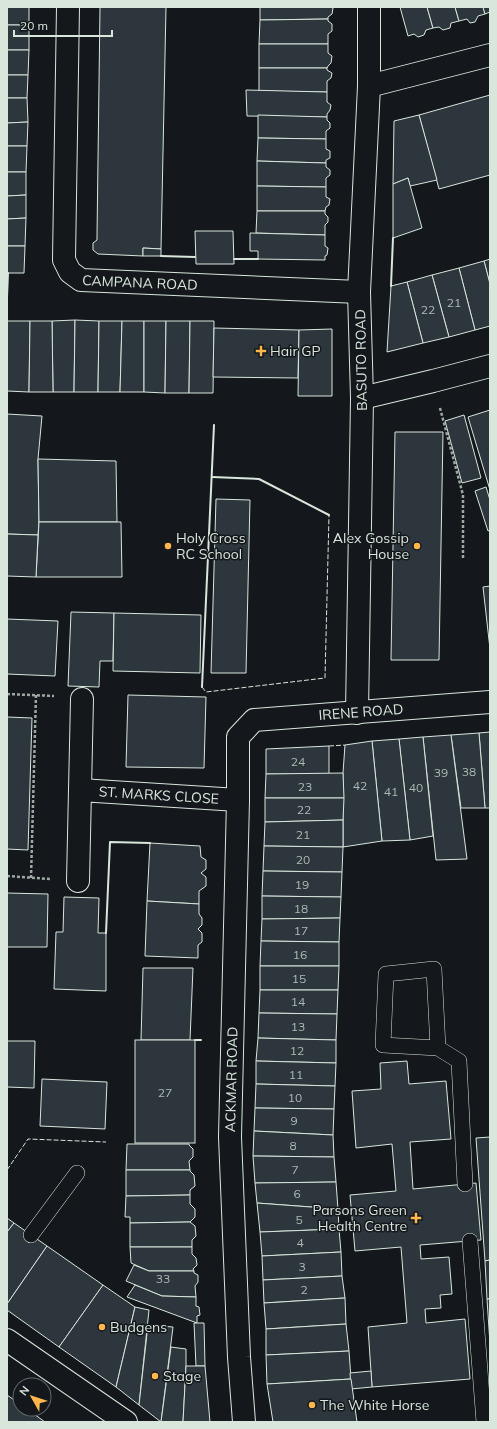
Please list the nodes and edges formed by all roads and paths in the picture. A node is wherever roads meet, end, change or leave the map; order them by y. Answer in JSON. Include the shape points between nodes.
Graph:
{"nodes":[{"id":1,"x":68,"y":7,"type":"edge"},
{"id":2,"x":369,"y":7,"type":"edge"},
{"id":3,"x":490,"y":55,"type":"edge"},
{"id":4,"x":369,"y":86,"type":"junction"},
{"id":5,"x":359,"y":292,"type":"junction"},
{"id":6,"x":490,"y":366,"type":"edge"},
{"id":7,"x":433,"y":381,"type":"junction"},
{"id":8,"x":362,"y":398,"type":"junction"},
{"id":9,"x":463,"y":559,"type":"dead end"},
{"id":10,"x":7,"y":694,"type":"edge"},
{"id":11,"x":36,"y":694,"type":"junction"},
{"id":12,"x":82,"y":698,"type":"joint"},
{"id":13,"x":490,"y":702,"type":"edge"},
{"id":14,"x":357,"y":713,"type":"junction"},
{"id":15,"x":238,"y":737,"type":"joint"},
{"id":16,"x":80,"y":790,"type":"junction"},
{"id":17,"x":238,"y":800,"type":"junction"},
{"id":18,"x":7,"y":876,"type":"edge"},
{"id":19,"x":31,"y":878,"type":"junction"},
{"id":20,"x":78,"y":880,"type":"joint"},
{"id":21,"x":438,"y":1048,"type":"junction"},
{"id":22,"x":76,"y":1174,"type":"dead end"},
{"id":23,"x":465,"y":1184,"type":"dead end"},
{"id":24,"x":31,"y":1235,"type":"dead end"},
{"id":25,"x":470,"y":1241,"type":"dead end"},
{"id":26,"x":7,"y":1340,"type":"edge"},
{"id":27,"x":126,"y":1422,"type":"edge"},
{"id":28,"x":244,"y":1422,"type":"edge"},
{"id":29,"x":484,"y":1422,"type":"edge"}],
"edges":[{"from":1,"to":5,"type":"street","name":"CAMPANA ROAD","via":[[64,260],[70,272],[82,280]]},
{"from":2,"to":4,"type":"street","name":"BASUTO ROAD"},
{"from":3,"to":4,"type":"street"},
{"from":4,"to":5,"type":"street","name":"BASUTO ROAD"},
{"from":5,"to":8,"type":"street","name":"BASUTO ROAD"},
{"from":6,"to":7,"type":"street"},
{"from":7,"to":8,"type":"street"},
{"from":7,"to":9,"type":"path","via":[[463,495]]},
{"from":8,"to":14,"type":"street","name":"BASUTO ROAD"},
{"from":10,"to":11,"type":"path"},
{"from":11,"to":12,"type":"path"},
{"from":11,"to":19,"type":"path"},
{"from":12,"to":16,"type":"street","name":"ST. MARKS CLOSE"},
{"from":13,"to":14,"type":"street","name":"IRENE ROAD"},
{"from":14,"to":15,"type":"street","name":"IRENE ROAD","via":[[254,720]]},
{"from":15,"to":17,"type":"street","name":"ACKMAR ROAD"},
{"from":16,"to":17,"type":"street","name":"ST. MARKS CLOSE"},
{"from":16,"to":20,"type":"street","name":"ST. MARKS CLOSE"},
{"from":17,"to":28,"type":"street","name":"ACKMAR ROAD","via":[[230,1137]]},
{"from":18,"to":19,"type":"path"},
{"from":19,"to":20,"type":"path"},
{"from":21,"to":21,"type":"lane","via":[[434,969],[386,974],[383,1045]]},
{"from":21,"to":23,"type":"lane","via":[[459,1061]]},
{"from":22,"to":24,"type":"lane"},
{"from":25,"to":29,"type":"lane"},
{"from":26,"to":27,"type":"street"}]}
